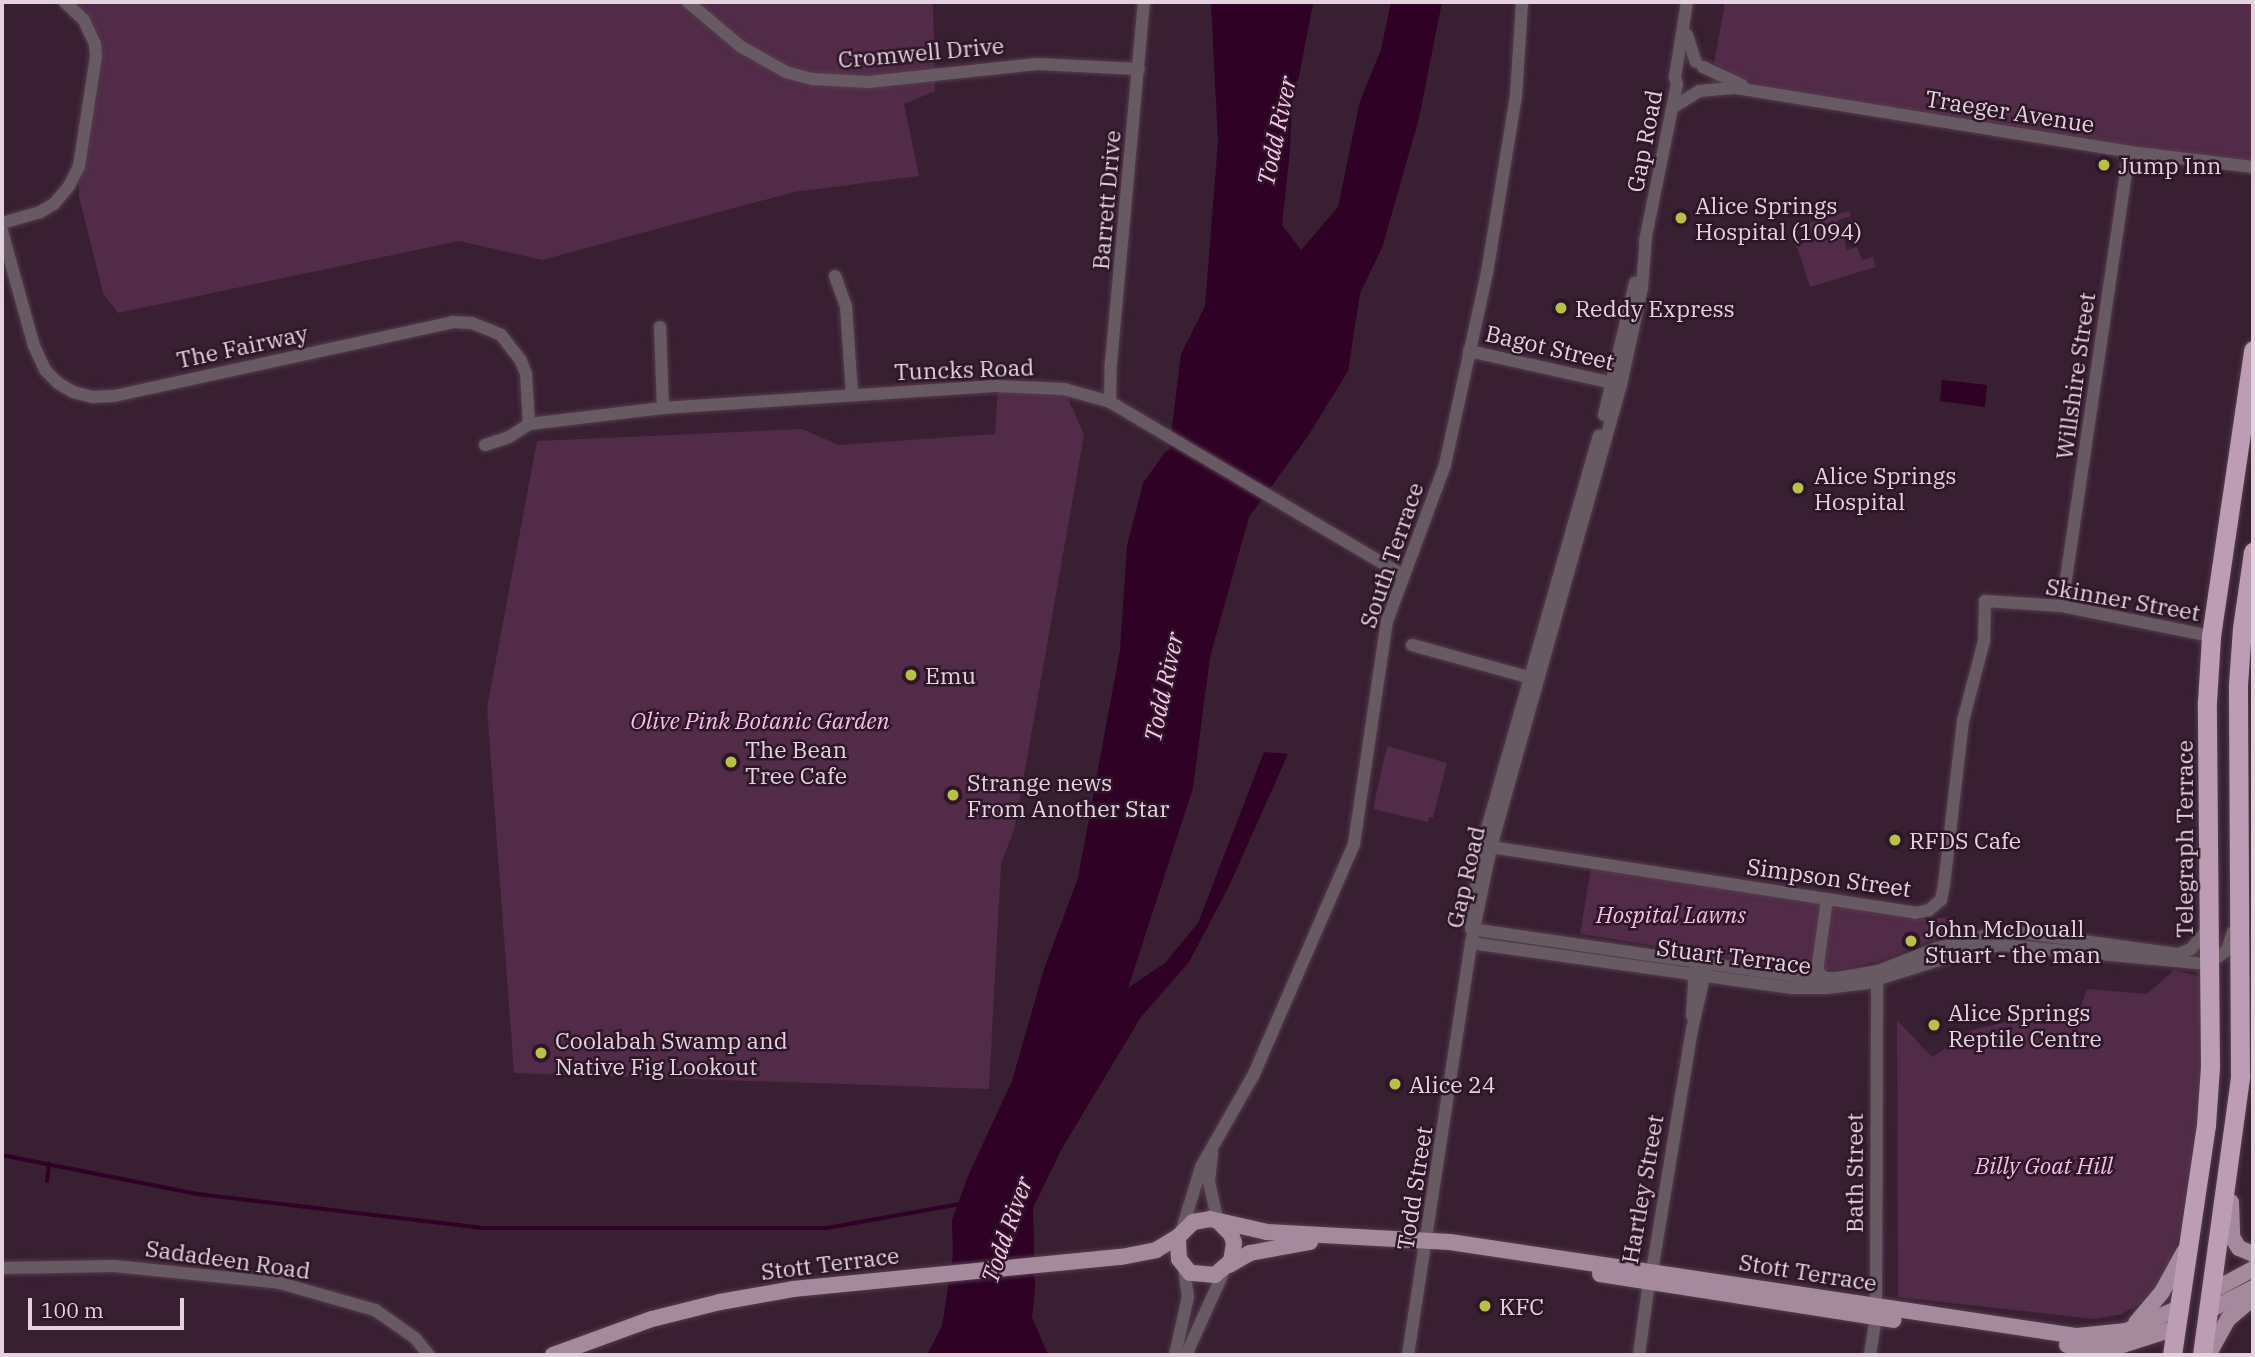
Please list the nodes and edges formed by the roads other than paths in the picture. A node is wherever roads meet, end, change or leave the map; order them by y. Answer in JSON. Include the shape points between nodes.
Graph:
{"nodes":[{"id":1,"x":65,"y":2,"type":"edge"},
{"id":2,"x":688,"y":2,"type":"edge"},
{"id":3,"x":1144,"y":2,"type":"edge"},
{"id":4,"x":1522,"y":2,"type":"edge"},
{"id":5,"x":1687,"y":2,"type":"edge"},
{"id":6,"x":1693,"y":2,"type":"edge"},
{"id":7,"x":1687,"y":32,"type":"junction"},
{"id":8,"x":1680,"y":61,"type":"junction"},
{"id":9,"x":1700,"y":65,"type":"junction"},
{"id":10,"x":1139,"y":69,"type":"junction"},
{"id":11,"x":1677,"y":84,"type":"junction"},
{"id":12,"x":1696,"y":92,"type":"junction"},
{"id":13,"x":1762,"y":93,"type":"junction"},
{"id":14,"x":1672,"y":108,"type":"junction"},
{"id":15,"x":2129,"y":152,"type":"junction"},
{"id":16,"x":2253,"y":167,"type":"edge"},
{"id":17,"x":2,"y":223,"type":"edge"},
{"id":18,"x":2,"y":231,"type":"edge"},
{"id":19,"x":835,"y":276,"type":"dead end"},
{"id":20,"x":660,"y":327,"type":"dead end"},
{"id":21,"x":2253,"y":350,"type":"edge"},
{"id":22,"x":1469,"y":351,"type":"junction"},
{"id":23,"x":2252,"y":373,"type":"edge"},
{"id":24,"x":1616,"y":384,"type":"junction"},
{"id":25,"x":852,"y":395,"type":"junction"},
{"id":26,"x":1110,"y":401,"type":"junction"},
{"id":27,"x":663,"y":408,"type":"junction"},
{"id":28,"x":529,"y":424,"type":"junction"},
{"id":29,"x":485,"y":445,"type":"dead end"},
{"id":30,"x":2253,"y":552,"type":"edge"},
{"id":31,"x":1402,"y":575,"type":"junction"},
{"id":32,"x":1985,"y":601,"type":"joint"},
{"id":33,"x":2062,"y":606,"type":"junction"},
{"id":34,"x":2211,"y":636,"type":"junction"},
{"id":35,"x":1412,"y":645,"type":"dead end"},
{"id":36,"x":1534,"y":679,"type":"junction"},
{"id":37,"x":2238,"y":778,"type":"junction"},
{"id":38,"x":1491,"y":847,"type":"junction"},
{"id":39,"x":1827,"y":899,"type":"junction"},
{"id":40,"x":2209,"y":925,"type":"junction"},
{"id":41,"x":1474,"y":930,"type":"junction"},
{"id":42,"x":1471,"y":943,"type":"junction"},
{"id":43,"x":2208,"y":964,"type":"junction"},
{"id":44,"x":1700,"y":969,"type":"junction"},
{"id":45,"x":1817,"y":972,"type":"junction"},
{"id":46,"x":1871,"y":977,"type":"junction"},
{"id":47,"x":1814,"y":988,"type":"junction"},
{"id":48,"x":2237,"y":1113,"type":"junction"},
{"id":49,"x":1216,"y":1139,"type":"junction"},
{"id":50,"x":1219,"y":1222,"type":"junction"},
{"id":51,"x":1179,"y":1235,"type":"junction"},
{"id":52,"x":1362,"y":1237,"type":"junction"},
{"id":53,"x":1426,"y":1243,"type":"junction"},
{"id":54,"x":2187,"y":1244,"type":"junction"},
{"id":55,"x":2253,"y":1254,"type":"edge"},
{"id":56,"x":1121,"y":1257,"type":"junction"},
{"id":57,"x":1183,"y":1267,"type":"junction"},
{"id":58,"x":2,"y":1268,"type":"edge"},
{"id":59,"x":1226,"y":1268,"type":"junction"},
{"id":60,"x":2253,"y":1269,"type":"edge"},
{"id":61,"x":1650,"y":1276,"type":"junction"},
{"id":62,"x":2253,"y":1288,"type":"edge"},
{"id":63,"x":2212,"y":1291,"type":"junction"},
{"id":64,"x":2253,"y":1298,"type":"edge"},
{"id":65,"x":2179,"y":1308,"type":"junction"},
{"id":66,"x":2208,"y":1311,"type":"junction"},
{"id":67,"x":1876,"y":1312,"type":"junction"},
{"id":68,"x":2176,"y":1328,"type":"junction"},
{"id":69,"x":2126,"y":1331,"type":"junction"},
{"id":70,"x":2098,"y":1352,"type":"edge"},
{"id":71,"x":429,"y":1355,"type":"edge"},
{"id":72,"x":553,"y":1355,"type":"edge"},
{"id":73,"x":1175,"y":1355,"type":"edge"},
{"id":74,"x":1186,"y":1355,"type":"edge"},
{"id":75,"x":1408,"y":1355,"type":"edge"},
{"id":76,"x":1639,"y":1355,"type":"edge"},
{"id":77,"x":1870,"y":1355,"type":"edge"},
{"id":78,"x":2140,"y":1355,"type":"edge"},
{"id":79,"x":2172,"y":1355,"type":"edge"},
{"id":80,"x":2202,"y":1355,"type":"edge"},
{"id":81,"x":2208,"y":1355,"type":"edge"}],
"edges":[{"from":1,"to":17,"type":"street","via":[[84,20],[96,56],[79,166],[54,204]]},
{"from":2,"to":10,"type":"street","name":"Cromwell Drive","via":[[740,46],[786,72],[813,79],[868,82],[1037,64]]},
{"from":3,"to":10,"type":"street","name":"Barrett Drive"},
{"from":4,"to":22,"type":"street","name":"South Terrace","via":[[1516,96],[1487,273]]},
{"from":5,"to":8,"type":"street","name":"Gap Road"},
{"from":6,"to":7,"type":"street","name":"Gap Road"},
{"from":7,"to":8,"type":"street","name":"Gap Road"},
{"from":7,"to":9,"type":"street","via":[[1689,47]]},
{"from":8,"to":9,"type":"street"},
{"from":8,"to":11,"type":"street","name":"Gap Road"},
{"from":9,"to":12,"type":"street","via":[[1706,81]]},
{"from":9,"to":13,"type":"street","name":"Traeger Avenue"},
{"from":10,"to":26,"type":"street","name":"Barrett Drive"},
{"from":11,"to":12,"type":"street","via":[[1682,90]]},
{"from":11,"to":14,"type":"street","name":"Gap Road"},
{"from":12,"to":13,"type":"street","name":"Traeger Avenue","via":[[1723,87]]},
{"from":12,"to":14,"type":"street"},
{"from":13,"to":15,"type":"street","name":"Traeger Avenue"},
{"from":14,"to":24,"type":"street","name":"Gap Road","via":[[1646,236],[1640,295]]},
{"from":15,"to":16,"type":"street","name":"Traeger Avenue"},
{"from":15,"to":33,"type":"street","name":"Willshire Street"},
{"from":18,"to":28,"type":"street","name":"The Fairway","via":[[34,346],[45,370],[73,392],[114,396],[452,322],[472,323],[501,335],[521,361]]},
{"from":19,"to":25,"type":"street","via":[[846,306]]},
{"from":20,"to":27,"type":"street"},
{"from":21,"to":23,"type":"highway","name":"Telegraph Terrace"},
{"from":22,"to":24,"type":"street","name":"Bagot Street"},
{"from":22,"to":31,"type":"street","name":"South Terrace","via":[[1445,465]]},
{"from":23,"to":34,"type":"highway","name":"Telegraph Terrace"},
{"from":24,"to":36,"type":"street","name":"Gap Road"},
{"from":25,"to":26,"type":"street","name":"Tuncks Road","via":[[1026,386],[1064,389]]},
{"from":25,"to":27,"type":"street","name":"Tuncks Road"},
{"from":26,"to":31,"type":"street","name":"Tuncks Road"},
{"from":27,"to":28,"type":"street","name":"Tuncks Road"},
{"from":28,"to":29,"type":"street","name":"Tuncks Road"},
{"from":30,"to":37,"type":"highway","via":[[2242,628]]},
{"from":31,"to":49,"type":"street","name":"South Terrace","via":[[1380,654],[1354,844],[1254,1074]]},
{"from":32,"to":33,"type":"street","name":"Skinner Street"},
{"from":32,"to":39,"type":"street","name":"Simpson Street","via":[[1984,641],[1963,721],[1941,900],[1929,910],[1915,913]]},
{"from":33,"to":34,"type":"street","name":"Skinner Street"},
{"from":34,"to":40,"type":"highway","name":"Telegraph Terrace","via":[[2207,702]]},
{"from":35,"to":36,"type":"street"},
{"from":36,"to":38,"type":"street","name":"Gap Road"},
{"from":36,"to":41,"type":"street","name":"Gap Road","via":[[1480,853]]},
{"from":37,"to":43,"type":"street","via":[[2233,937],[2222,956]]},
{"from":37,"to":48,"type":"highway","via":[[2241,1038]]},
{"from":38,"to":39,"type":"street","name":"Simpson Street"},
{"from":38,"to":41,"type":"street","name":"Gap Road"},
{"from":39,"to":45,"type":"street"},
{"from":40,"to":43,"type":"highway","name":"Telegraph Terrace"},
{"from":40,"to":46,"type":"street","name":"Stuart Terrace","via":[[2195,945],[2178,954],[2001,933],[1970,938]]},
{"from":41,"to":42,"type":"street","name":"Gap Road"},
{"from":41,"to":44,"type":"street","name":"Stuart Terrace"},
{"from":42,"to":44,"type":"street","name":"Stuart Terrace"},
{"from":42,"to":53,"type":"street","name":"Todd Street"},
{"from":43,"to":46,"type":"street","name":"Stuart Terrace","via":[[2002,945]]},
{"from":43,"to":54,"type":"highway","name":"Telegraph Terrace","via":[[2208,1098]]},
{"from":44,"to":45,"type":"street","name":"Stuart Terrace","via":[[1797,978]]},
{"from":44,"to":47,"type":"street","name":"Stuart Terrace"},
{"from":44,"to":61,"type":"street","name":"Hartley Street"},
{"from":45,"to":46,"type":"street","name":"Stuart Terrace","via":[[1826,978]]},
{"from":45,"to":47,"type":"street"},
{"from":46,"to":47,"type":"street","name":"Stuart Terrace"},
{"from":46,"to":67,"type":"street","name":"Bath Street","via":[[1876,1032]]},
{"from":48,"to":55,"type":"main road","via":[[2231,1230],[2239,1248]]},
{"from":48,"to":63,"type":"highway"},
{"from":49,"to":50,"type":"street","name":"South Terrace","via":[[1209,1182]]},
{"from":49,"to":51,"type":"street","name":"South Terrace","via":[[1201,1167]]},
{"from":50,"to":51,"type":"main road","via":[[1201,1219]]},
{"from":50,"to":52,"type":"main road","name":"Stott Terrace","via":[[1267,1232]]},
{"from":50,"to":59,"type":"main road","via":[[1234,1243]]},
{"from":51,"to":56,"type":"main road","name":"Stott Terrace","via":[[1156,1250]]},
{"from":51,"to":57,"type":"main road","via":[[1177,1252]]},
{"from":52,"to":53,"type":"main road","name":"Stott Terrace"},
{"from":52,"to":59,"type":"main road","name":"Stott Terrace","via":[[1266,1249]]},
{"from":53,"to":61,"type":"main road","name":"Stott Terrace","via":[[1450,1242]]},
{"from":53,"to":75,"type":"street","name":"Todd Street"},
{"from":54,"to":65,"type":"highway","name":"Telegraph Terrace"},
{"from":54,"to":69,"type":"main road","via":[[2152,1306]]},
{"from":56,"to":57,"type":"main road","name":"Stott Terrace"},
{"from":56,"to":72,"type":"main road","name":"Stott Terrace","via":[[793,1289],[652,1319]]},
{"from":57,"to":59,"type":"main road","via":[[1206,1277]]},
{"from":57,"to":73,"type":"street","via":[[1188,1297]]},
{"from":58,"to":71,"type":"street","name":"Sadadeen Road","via":[[114,1266],[280,1283],[375,1310],[415,1338]]},
{"from":59,"to":74,"type":"street"},
{"from":60,"to":63,"type":"main road"},
{"from":61,"to":67,"type":"main road","name":"Stott Terrace"},
{"from":61,"to":76,"type":"street","name":"Hartley Street"},
{"from":62,"to":66,"type":"main road"},
{"from":63,"to":65,"type":"highway"},
{"from":63,"to":66,"type":"highway"},
{"from":64,"to":81,"type":"main road","via":[[2228,1319]]},
{"from":65,"to":68,"type":"highway","name":"Telegraph Terrace"},
{"from":65,"to":69,"type":"main road","name":"Stott Terrace"},
{"from":66,"to":68,"type":"highway"},
{"from":66,"to":80,"type":"highway"},
{"from":67,"to":69,"type":"main road","name":"Stott Terrace","via":[[2069,1336]]},
{"from":67,"to":70,"type":"main road","name":"Stott Terrace"},
{"from":67,"to":77,"type":"street","name":"Bath Street"},
{"from":68,"to":70,"type":"main road","name":"Stott Terrace"},
{"from":68,"to":79,"type":"highway","name":"Telegraph Terrace"},
{"from":70,"to":78,"type":"main road"}]}
